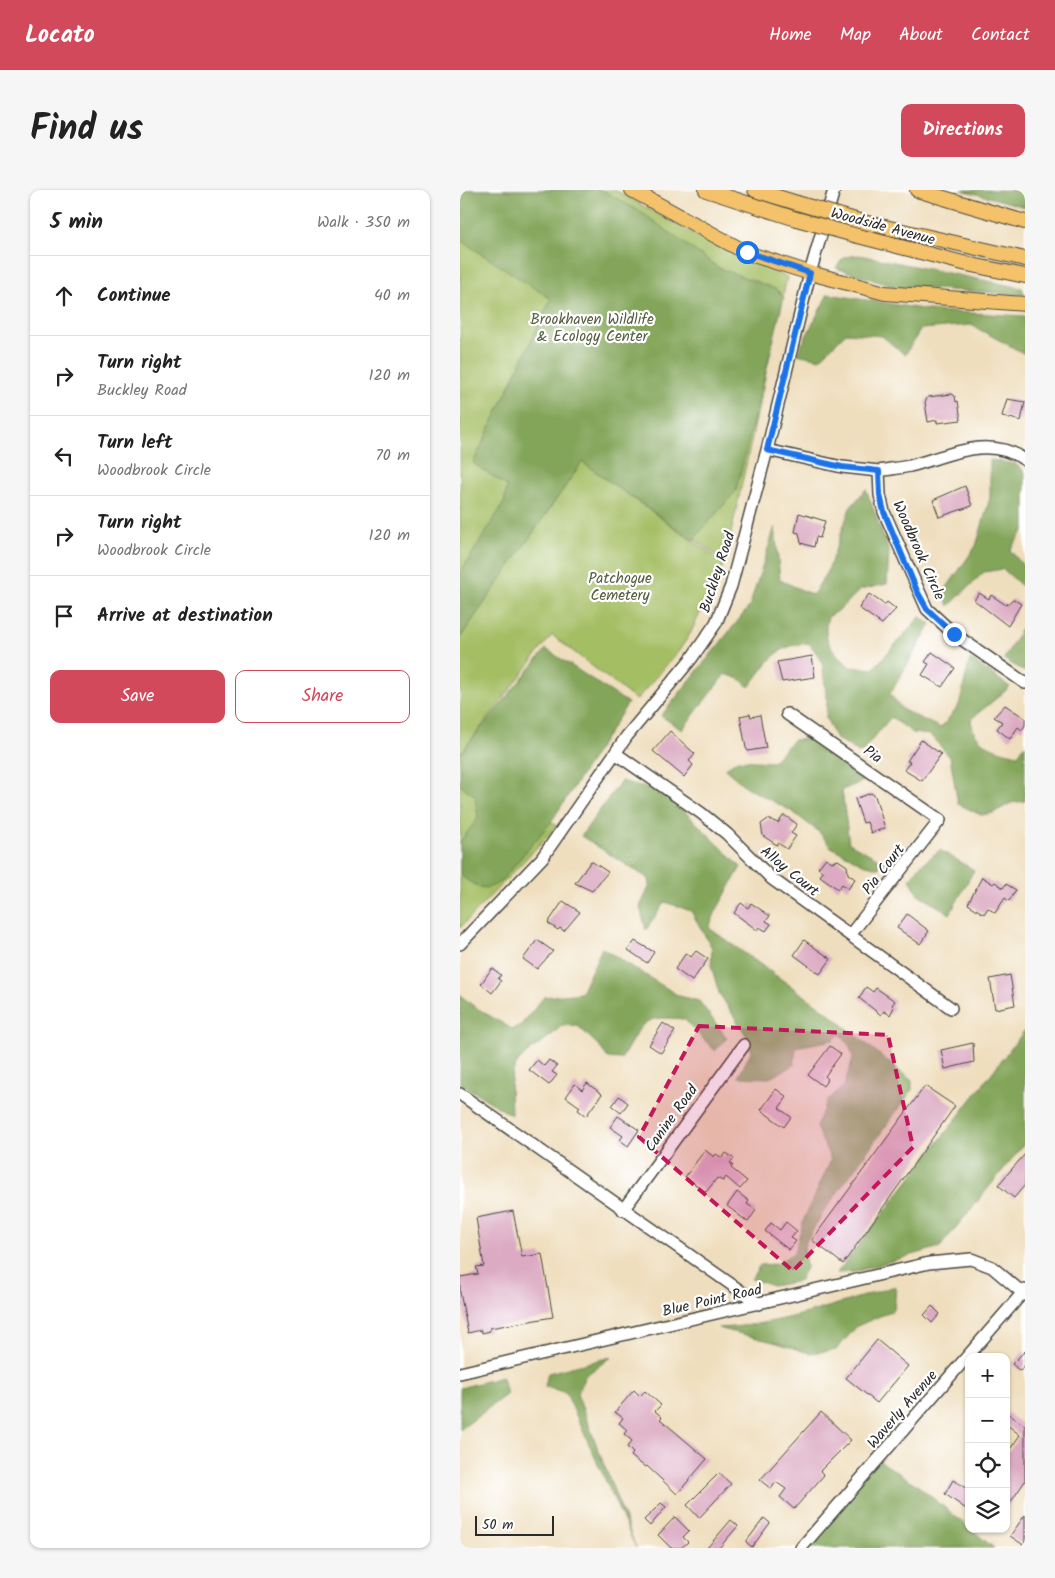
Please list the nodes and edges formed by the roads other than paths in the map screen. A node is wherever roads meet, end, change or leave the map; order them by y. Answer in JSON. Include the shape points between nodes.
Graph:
{"nodes":[{"id":1,"x":632,"y":190,"type":"edge"},
{"id":2,"x":706,"y":190,"type":"edge"},
{"id":3,"x":755,"y":190,"type":"edge"},
{"id":4,"x":834,"y":190,"type":"edge"},
{"id":5,"x":917,"y":190,"type":"edge"},
{"id":6,"x":1025,"y":222,"type":"edge"},
{"id":7,"x":1025,"y":259,"type":"edge"},
{"id":8,"x":810,"y":273,"type":"junction"},
{"id":9,"x":1025,"y":276,"type":"edge"},
{"id":10,"x":1025,"y":304,"type":"edge"},
{"id":11,"x":767,"y":450,"type":"junction"},
{"id":12,"x":1025,"y":460,"type":"edge"},
{"id":13,"x":879,"y":471,"type":"junction"},
{"id":14,"x":1025,"y":683,"type":"edge"},
{"id":15,"x":787,"y":714,"type":"dead end"},
{"id":16,"x":615,"y":753,"type":"junction"},
{"id":17,"x":940,"y":820,"type":"joint"},
{"id":18,"x":850,"y":935,"type":"junction"},
{"id":19,"x":460,"y":944,"type":"edge"},
{"id":20,"x":950,"y":1008,"type":"dead end"},
{"id":21,"x":744,"y":1045,"type":"dead end"},
{"id":22,"x":460,"y":1094,"type":"edge"},
{"id":23,"x":623,"y":1210,"type":"junction"},
{"id":24,"x":1024,"y":1292,"type":"edge"},
{"id":25,"x":759,"y":1304,"type":"junction"},
{"id":26,"x":460,"y":1373,"type":"edge"},
{"id":27,"x":801,"y":1548,"type":"edge"}],
"edges":[{"from":1,"to":8,"type":"main road","via":[[747,252]]},
{"from":2,"to":9,"type":"main road","name":"Woodside Avenue","bridge":true,"via":[[854,236]]},
{"from":3,"to":7,"type":"main road","name":"Woodside Avenue","bridge":true,"via":[[859,221]]},
{"from":4,"to":8,"type":"street","name":"Buckley Road"},
{"from":5,"to":6,"type":"main road"},
{"from":8,"to":10,"type":"main road","via":[[884,293]]},
{"from":8,"to":11,"type":"street","name":"Buckley Road"},
{"from":11,"to":13,"type":"street","via":[[842,467]]},
{"from":11,"to":16,"type":"street","name":"Buckley Road","via":[[730,586],[716,623],[702,646]]},
{"from":12,"to":13,"type":"street","via":[[1002,449],[974,447]]},
{"from":13,"to":14,"type":"street","name":"Woodbrook Circle","via":[[884,512],[927,609],[954,634]]},
{"from":15,"to":17,"type":"street","name":"Pia"},
{"from":16,"to":18,"type":"street","name":"Alloy Court","via":[[701,813],[772,879]]},
{"from":16,"to":19,"type":"street","name":"Buckley Road","via":[[542,858]]},
{"from":17,"to":18,"type":"street","name":"Pia Court"},
{"from":18,"to":20,"type":"street","name":"Alloy Court"},
{"from":21,"to":23,"type":"street","name":"Canine Road"},
{"from":22,"to":23,"type":"street"},
{"from":23,"to":25,"type":"street"},
{"from":24,"to":25,"type":"street","name":"Blue Point Road","via":[[992,1268],[971,1259],[929,1263]]},
{"from":24,"to":27,"type":"street","name":"Waverly Avenue"},
{"from":25,"to":26,"type":"street","name":"Blue Point Road"}]}
